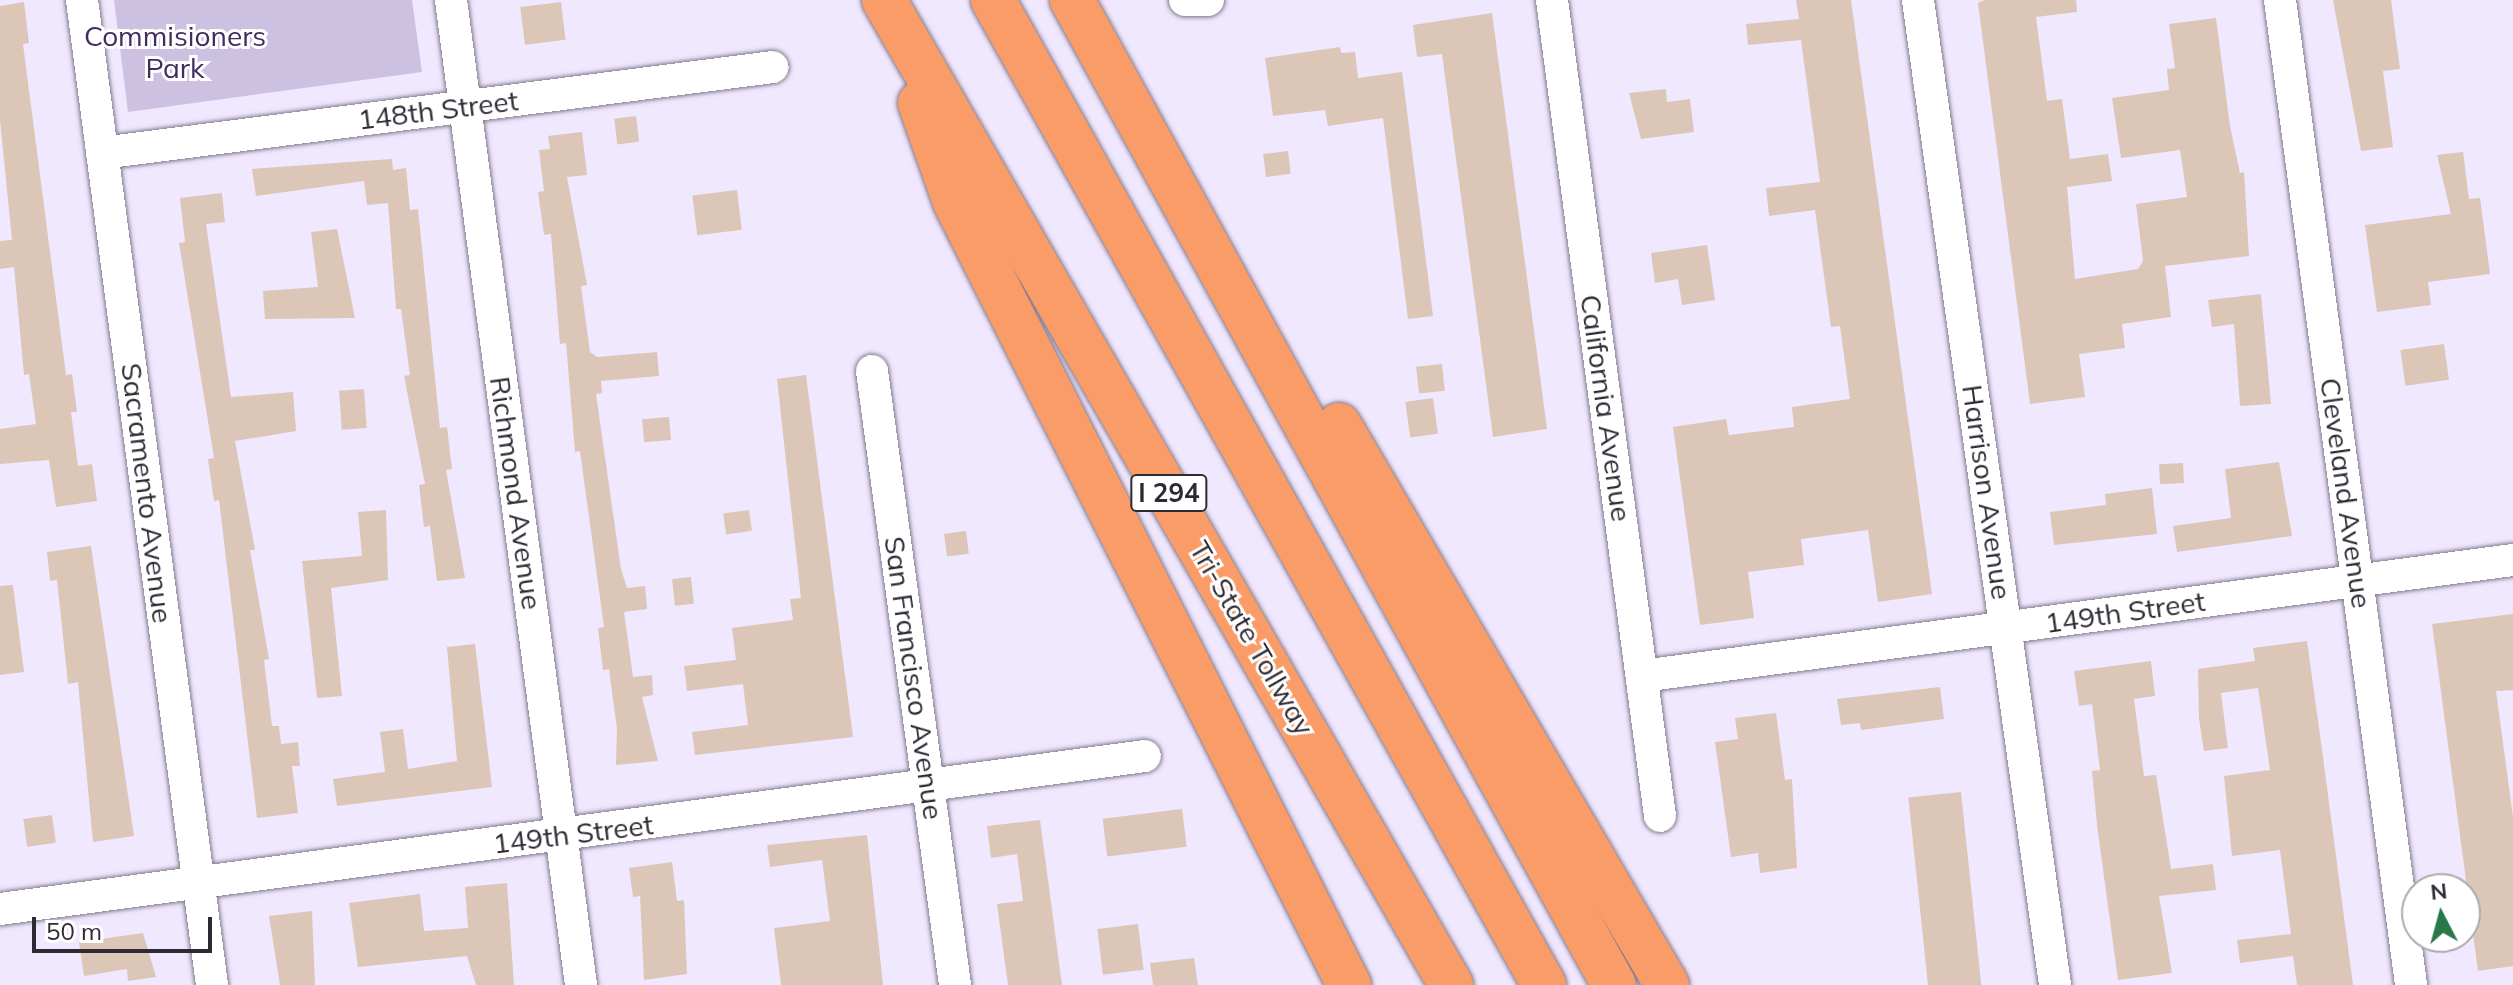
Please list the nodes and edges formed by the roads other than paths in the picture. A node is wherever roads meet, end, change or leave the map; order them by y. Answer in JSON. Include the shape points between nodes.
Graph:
{"nodes":[{"id":1,"x":82,"y":0,"type":"edge"},
{"id":2,"x":451,"y":0,"type":"edge"},
{"id":3,"x":993,"y":0,"type":"edge"},
{"id":4,"x":1072,"y":0,"type":"edge"},
{"id":5,"x":1552,"y":0,"type":"edge"},
{"id":6,"x":1918,"y":0,"type":"edge"},
{"id":7,"x":2280,"y":0,"type":"edge"},
{"id":8,"x":884,"y":1,"type":"edge"},
{"id":9,"x":773,"y":67,"type":"dead end"},
{"id":10,"x":1125,"y":95,"type":"junction"},
{"id":11,"x":465,"y":106,"type":"junction"},
{"id":12,"x":102,"y":153,"type":"junction"},
{"id":13,"x":872,"y":371,"type":"dead end"},
{"id":14,"x":2513,"y":560,"type":"edge"},
{"id":15,"x":2357,"y":581,"type":"junction"},
{"id":16,"x":2007,"y":628,"type":"junction"},
{"id":17,"x":1642,"y":676,"type":"junction"},
{"id":18,"x":1145,"y":756,"type":"dead end"},
{"id":19,"x":929,"y":787,"type":"junction"},
{"id":20,"x":1660,"y":816,"type":"dead end"},
{"id":21,"x":561,"y":835,"type":"junction"},
{"id":22,"x":198,"y":883,"type":"junction"},
{"id":23,"x":1306,"y":897,"type":"junction"},
{"id":24,"x":0,"y":909,"type":"edge"},
{"id":25,"x":212,"y":985,"type":"edge"},
{"id":26,"x":581,"y":985,"type":"edge"},
{"id":27,"x":955,"y":985,"type":"edge"},
{"id":28,"x":1349,"y":985,"type":"edge"},
{"id":29,"x":1364,"y":985,"type":"edge"},
{"id":30,"x":1451,"y":985,"type":"edge"},
{"id":31,"x":1544,"y":985,"type":"edge"},
{"id":32,"x":1614,"y":985,"type":"edge"},
{"id":33,"x":1667,"y":985,"type":"edge"},
{"id":34,"x":2055,"y":985,"type":"edge"},
{"id":35,"x":2411,"y":985,"type":"edge"}],
"edges":[{"from":1,"to":12,"type":"street","name":"Sacramento Avenue"},
{"from":2,"to":11,"type":"street","name":"Richmond Avenue"},
{"from":3,"to":31,"type":"highway"},
{"from":4,"to":10,"type":"highway"},
{"from":5,"to":17,"type":"street","name":"California Avenue"},
{"from":6,"to":16,"type":"street","name":"Harrison Avenue"},
{"from":7,"to":15,"type":"street","name":"Cleveland Avenue"},
{"from":8,"to":23,"type":"highway","via":[[955,202]]},
{"from":8,"to":30,"type":"highway","name":"Tri-State Tollway","number":"I 294"},
{"from":9,"to":11,"type":"street","name":"148th Street"},
{"from":10,"to":32,"type":"highway"},
{"from":10,"to":33,"type":"highway","via":[[1196,180]]},
{"from":11,"to":12,"type":"street","name":"148th Street"},
{"from":11,"to":21,"type":"street","name":"Richmond Avenue"},
{"from":12,"to":22,"type":"street","name":"Sacramento Avenue"},
{"from":13,"to":19,"type":"street","name":"San Francisco Avenue"},
{"from":14,"to":15,"type":"street","name":"149th Street"},
{"from":15,"to":16,"type":"street","name":"149th Street"},
{"from":15,"to":35,"type":"street","name":"Cleveland Avenue"},
{"from":16,"to":17,"type":"street","name":"149th Street"},
{"from":16,"to":34,"type":"street","name":"Harrison Avenue"},
{"from":17,"to":20,"type":"street","name":"California Avenue"},
{"from":18,"to":19,"type":"street","name":"149th Street"},
{"from":19,"to":21,"type":"street","name":"149th Street"},
{"from":19,"to":27,"type":"street","name":"San Francisco Avenue"},
{"from":21,"to":22,"type":"street","name":"149th Street"},
{"from":21,"to":26,"type":"street","name":"Richmond Avenue"},
{"from":22,"to":24,"type":"street","name":"149th Street"},
{"from":22,"to":25,"type":"street","name":"Sacramento Avenue"},
{"from":23,"to":28,"type":"highway"},
{"from":23,"to":29,"type":"highway"}]}
